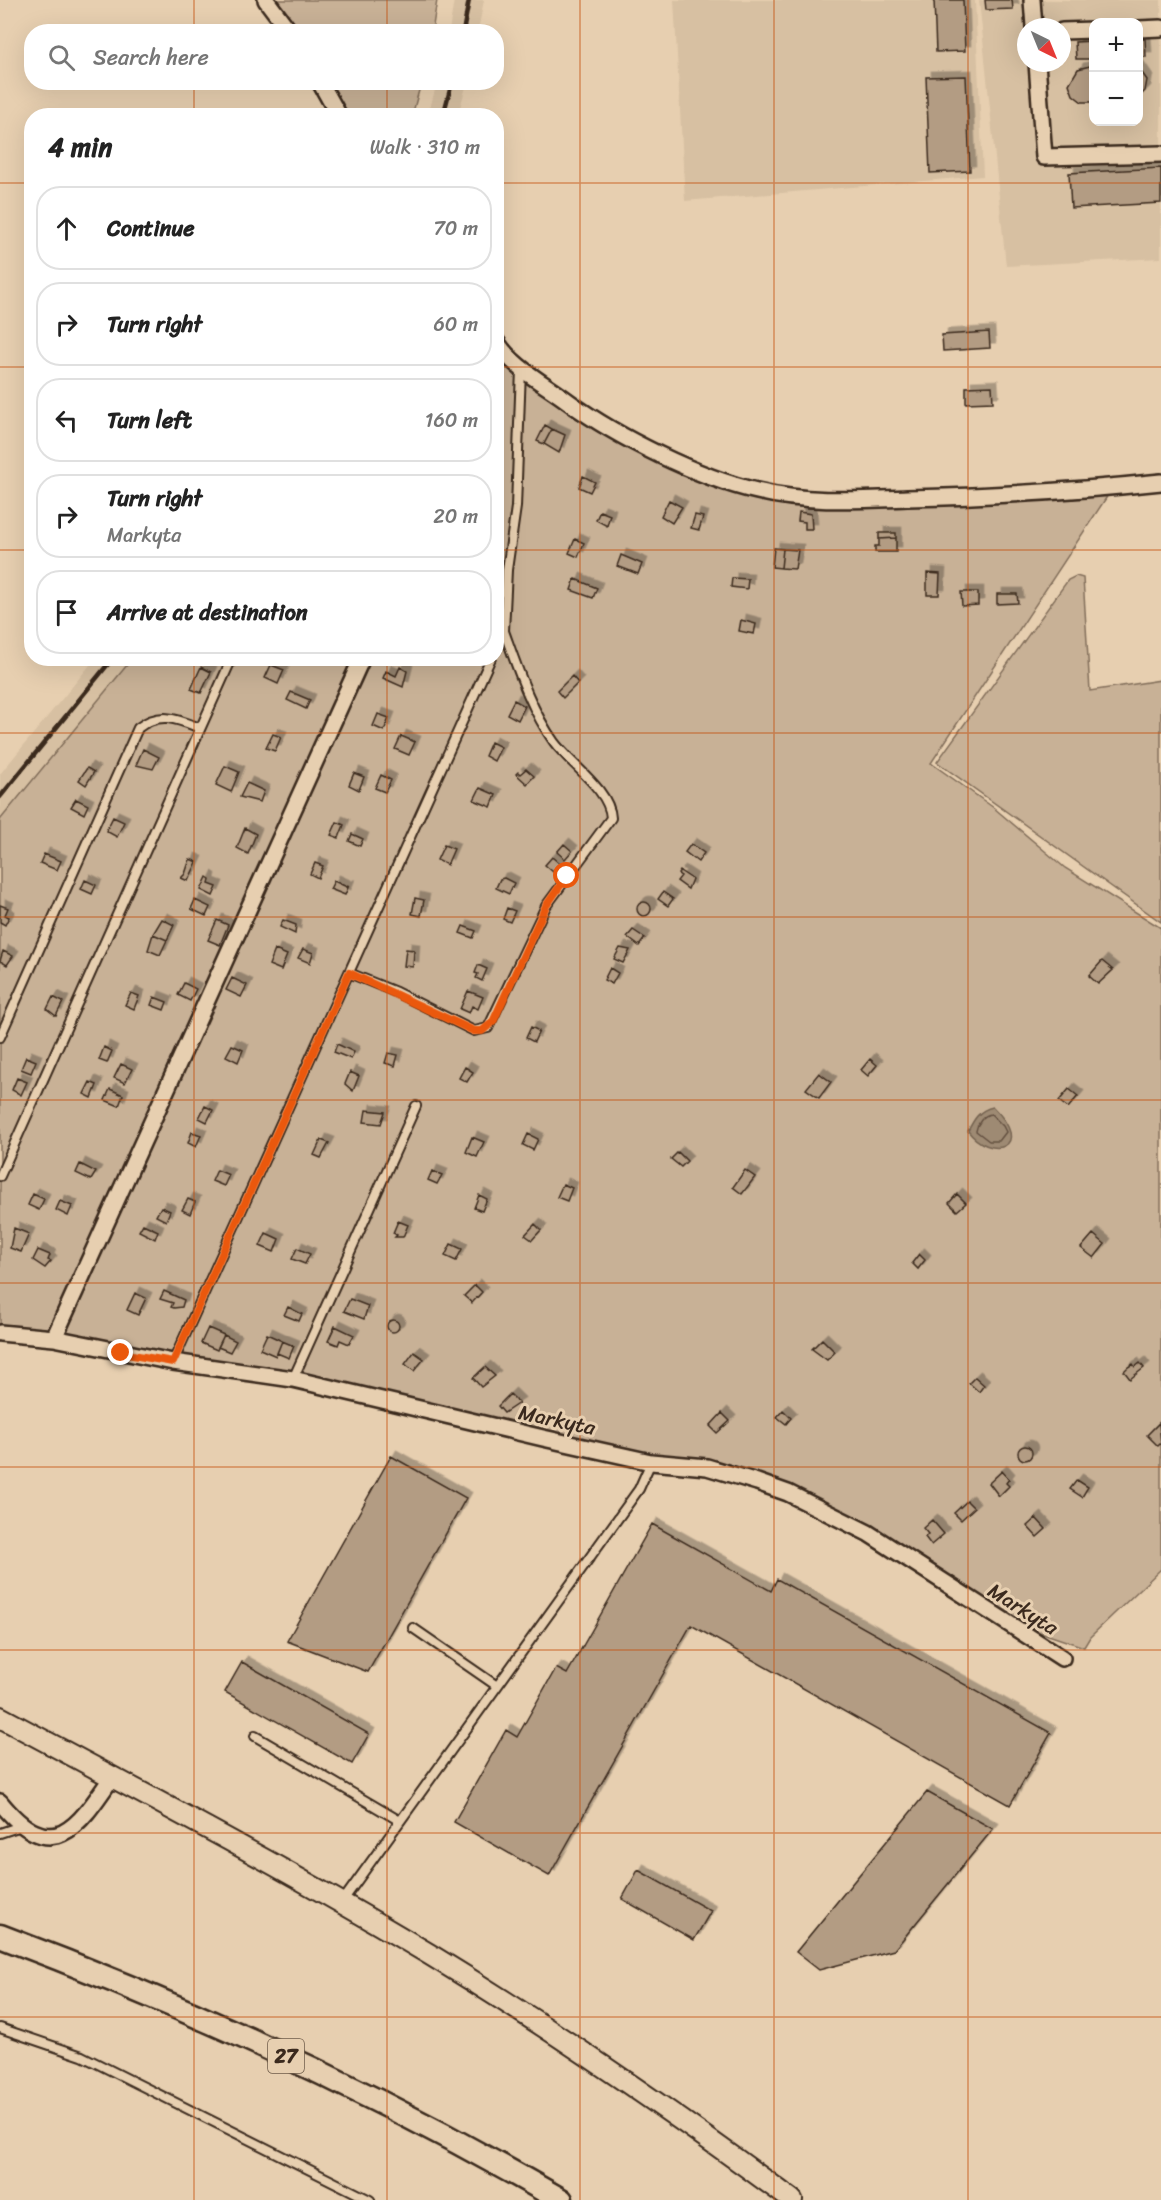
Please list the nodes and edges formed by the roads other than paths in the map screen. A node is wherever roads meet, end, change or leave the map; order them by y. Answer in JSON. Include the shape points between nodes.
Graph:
{"nodes":[{"id":1,"x":266,"y":0,"type":"edge"},
{"id":2,"x":1032,"y":0,"type":"edge"},
{"id":3,"x":1033,"y":18,"type":"edge"},
{"id":4,"x":284,"y":24,"type":"edge"},
{"id":5,"x":1143,"y":28,"type":"edge"},
{"id":6,"x":1161,"y":28,"type":"edge"},
{"id":7,"x":1089,"y":30,"type":"edge"},
{"id":8,"x":1071,"y":31,"type":"edge"},
{"id":9,"x":1038,"y":72,"type":"edge"},
{"id":10,"x":324,"y":90,"type":"edge"},
{"id":11,"x":335,"y":108,"type":"edge"},
{"id":12,"x":1161,"y":154,"type":"edge"},
{"id":13,"x":504,"y":354,"type":"edge"},
{"id":14,"x":521,"y":369,"type":"junction"},
{"id":15,"x":1161,"y":482,"type":"edge"},
{"id":16,"x":504,"y":631,"type":"joint"},
{"id":17,"x":228,"y":666,"type":"edge"},
{"id":18,"x":358,"y":666,"type":"edge"},
{"id":19,"x":487,"y":666,"type":"edge"},
{"id":20,"x":200,"y":728,"type":"junction"},
{"id":21,"x":349,"y":973,"type":"junction"},
{"id":22,"x":0,"y":1037,"type":"edge"},
{"id":23,"x":416,"y":1106,"type":"dead end"},
{"id":24,"x":0,"y":1176,"type":"edge"},
{"id":25,"x":0,"y":1333,"type":"edge"},
{"id":26,"x":54,"y":1338,"type":"junction"},
{"id":27,"x":173,"y":1362,"type":"junction"},
{"id":28,"x":293,"y":1378,"type":"junction"},
{"id":29,"x":651,"y":1461,"type":"junction"},
{"id":30,"x":413,"y":1628,"type":"dead end"},
{"id":31,"x":1062,"y":1658,"type":"dead end"},
{"id":32,"x":497,"y":1686,"type":"junction"},
{"id":33,"x":0,"y":1717,"type":"edge"},
{"id":34,"x":255,"y":1736,"type":"dead end"},
{"id":35,"x":112,"y":1777,"type":"junction"},
{"id":36,"x":0,"y":1802,"type":"edge"},
{"id":37,"x":400,"y":1821,"type":"junction"},
{"id":38,"x":21,"y":1826,"type":"junction"},
{"id":39,"x":0,"y":1833,"type":"edge"},
{"id":40,"x":342,"y":1903,"type":"junction"},
{"id":41,"x":0,"y":1936,"type":"edge"},
{"id":42,"x":0,"y":2028,"type":"edge"},
{"id":43,"x":370,"y":2200,"type":"edge"},
{"id":44,"x":561,"y":2200,"type":"edge"},
{"id":45,"x":792,"y":2200,"type":"edge"}],
"edges":[{"from":1,"to":4,"type":"street"},
{"from":2,"to":3,"type":"street"},
{"from":5,"to":6,"type":"street"},
{"from":7,"to":8,"type":"street"},
{"from":9,"to":12,"type":"street","via":[[1044,157]]},
{"from":10,"to":11,"type":"street"},
{"from":13,"to":14,"type":"street"},
{"from":14,"to":15,"type":"street","via":[[601,423],[695,471],[758,492],[834,500],[973,497]]},
{"from":14,"to":16,"type":"lane","via":[[516,507]]},
{"from":16,"to":21,"type":"lane","via":[[534,707],[553,741],[607,799],[611,818],[546,906],[488,1028],[474,1031]]},
{"from":17,"to":20,"type":"lane"},
{"from":18,"to":26,"type":"street"},
{"from":19,"to":21,"type":"lane"},
{"from":20,"to":22,"type":"lane","via":[[162,716],[138,728]]},
{"from":20,"to":24,"type":"lane"},
{"from":21,"to":27,"type":"lane"},
{"from":23,"to":28,"type":"lane"},
{"from":25,"to":26,"type":"street","name":"Markyta"},
{"from":26,"to":27,"type":"street","name":"Markyta"},
{"from":27,"to":28,"type":"street","name":"Markyta"},
{"from":28,"to":29,"type":"street","name":"Markyta"},
{"from":29,"to":31,"type":"street","name":"Markyta","via":[[707,1467],[788,1493],[868,1533]]},
{"from":29,"to":32,"type":"lane","via":[[639,1489]]},
{"from":30,"to":32,"type":"lane"},
{"from":32,"to":37,"type":"lane"},
{"from":33,"to":35,"type":"main road"},
{"from":34,"to":37,"type":"lane"},
{"from":35,"to":38,"type":"street","via":[[73,1828],[46,1835]]},
{"from":35,"to":40,"type":"main road"},
{"from":36,"to":38,"type":"street"},
{"from":37,"to":40,"type":"lane"},
{"from":38,"to":39,"type":"lane"},
{"from":40,"to":45,"type":"main road","via":[[431,1955],[620,2078]]},
{"from":41,"to":44,"type":"main road","number":"27","via":[[166,2002],[290,2057],[424,2124]]},
{"from":42,"to":43,"type":"lane","via":[[98,2064]]}]}
